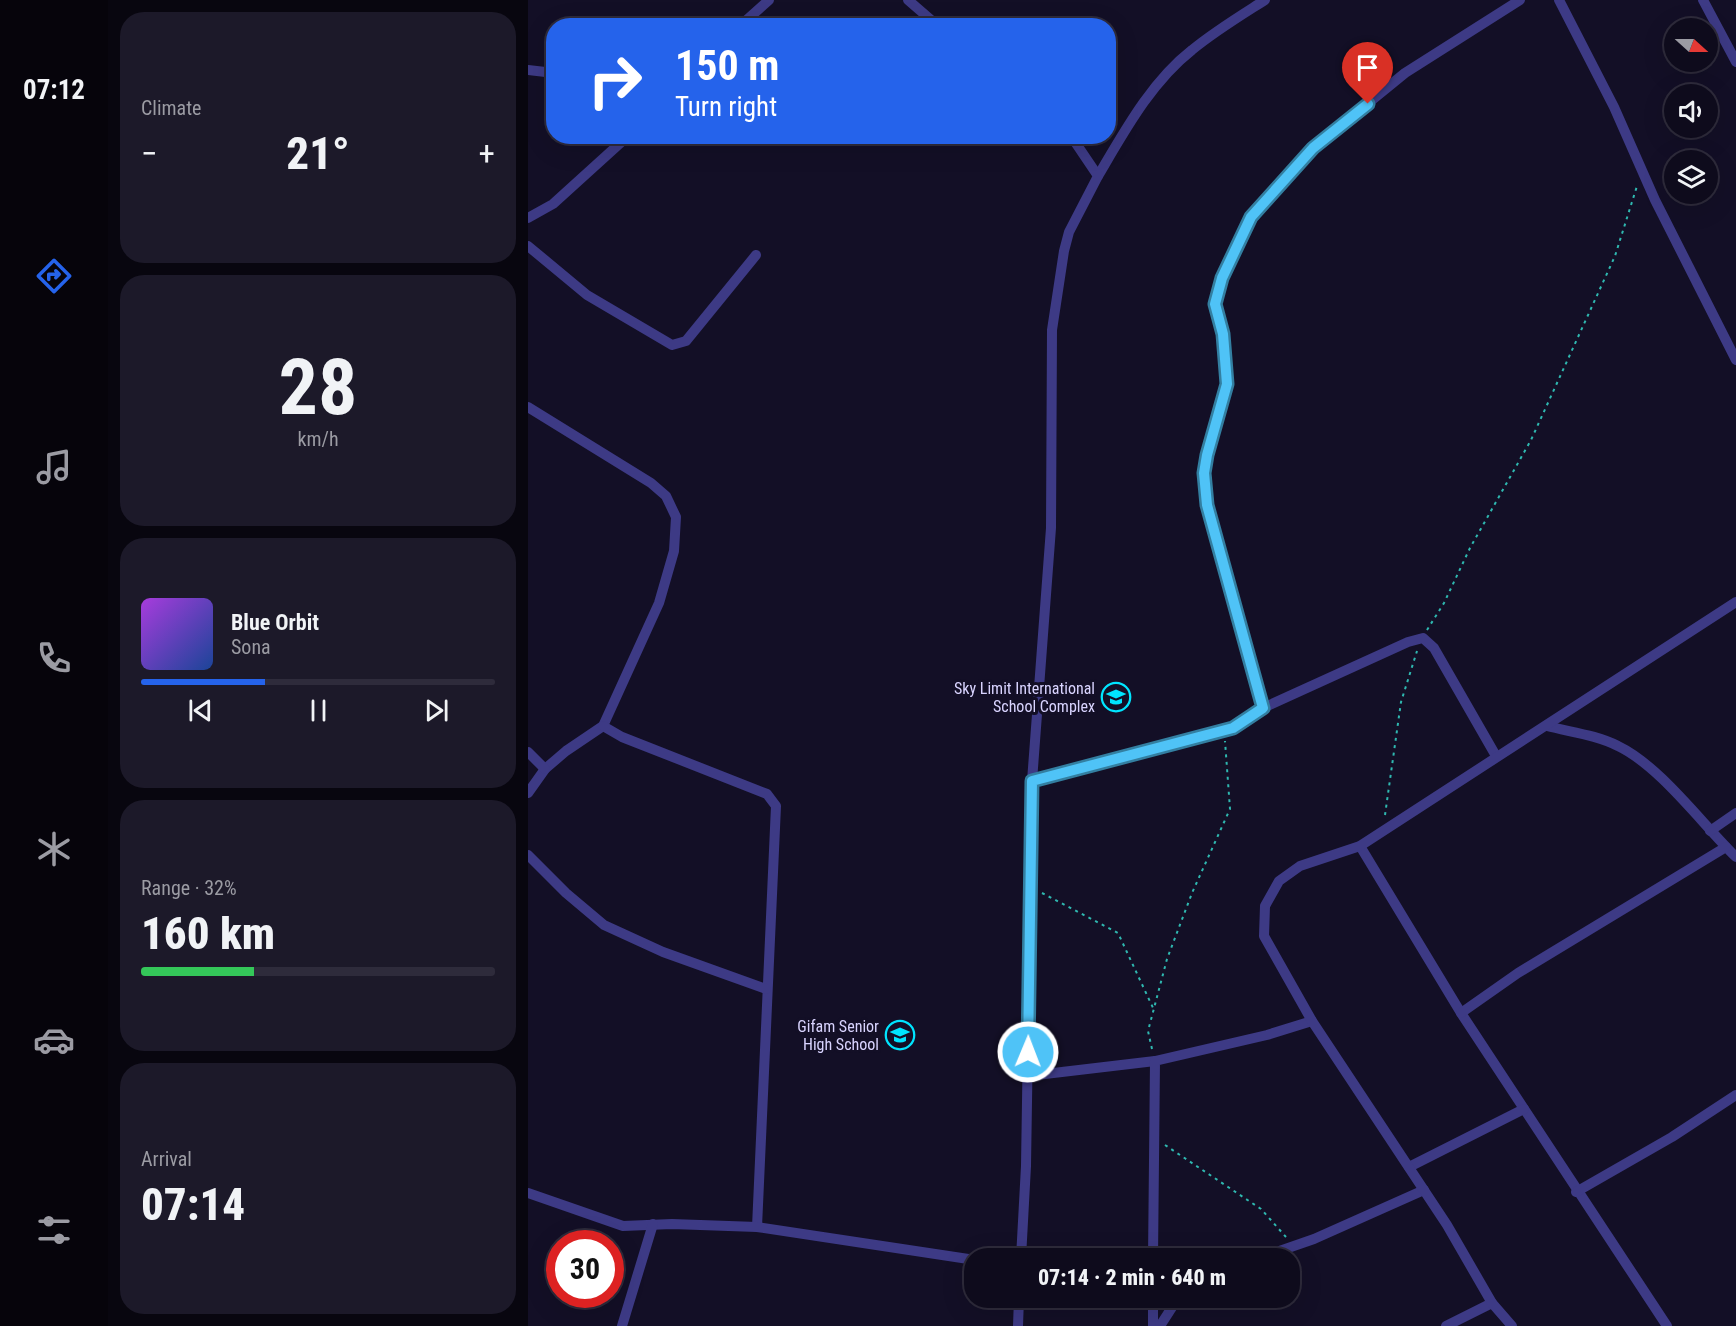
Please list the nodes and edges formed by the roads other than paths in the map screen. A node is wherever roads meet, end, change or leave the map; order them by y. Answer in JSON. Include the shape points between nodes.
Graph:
{"nodes":[{"id":1,"x":769,"y":0,"type":"edge"},
{"id":2,"x":908,"y":0,"type":"edge"},
{"id":3,"x":1265,"y":0,"type":"edge"},
{"id":4,"x":1520,"y":0,"type":"edge"},
{"id":5,"x":1559,"y":0,"type":"edge"},
{"id":6,"x":1703,"y":0,"type":"edge"},
{"id":7,"x":749,"y":18,"type":"edge"},
{"id":8,"x":929,"y":18,"type":"edge"},
{"id":9,"x":1736,"y":62,"type":"edge"},
{"id":10,"x":528,"y":70,"type":"edge"},
{"id":11,"x":546,"y":72,"type":"edge"},
{"id":12,"x":619,"y":144,"type":"edge"},
{"id":13,"x":1076,"y":144,"type":"edge"},
{"id":14,"x":1098,"y":176,"type":"junction"},
{"id":15,"x":528,"y":218,"type":"edge"},
{"id":16,"x":528,"y":246,"type":"edge"},
{"id":17,"x":756,"y":255,"type":"dead end"},
{"id":18,"x":1736,"y":360,"type":"edge"},
{"id":19,"x":528,"y":408,"type":"edge"},
{"id":20,"x":1736,"y":602,"type":"edge"},
{"id":21,"x":1263,"y":708,"type":"junction"},
{"id":22,"x":603,"y":726,"type":"junction"},
{"id":23,"x":1547,"y":726,"type":"junction"},
{"id":24,"x":528,"y":752,"type":"edge"},
{"id":25,"x":1496,"y":756,"type":"junction"},
{"id":26,"x":545,"y":770,"type":"junction"},
{"id":27,"x":1032,"y":781,"type":"junction"},
{"id":28,"x":528,"y":793,"type":"edge"},
{"id":29,"x":1736,"y":813,"type":"edge"},
{"id":30,"x":1710,"y":831,"type":"junction"},
{"id":31,"x":1360,"y":846,"type":"junction"},
{"id":32,"x":1726,"y":847,"type":"junction"},
{"id":33,"x":528,"y":855,"type":"edge"},
{"id":34,"x":1736,"y":857,"type":"edge"},
{"id":35,"x":766,"y":989,"type":"junction"},
{"id":36,"x":1461,"y":1013,"type":"junction"},
{"id":37,"x":1312,"y":1021,"type":"junction"},
{"id":38,"x":1155,"y":1061,"type":"junction"},
{"id":39,"x":1028,"y":1076,"type":"junction"},
{"id":40,"x":1736,"y":1095,"type":"edge"},
{"id":41,"x":1524,"y":1109,"type":"junction"},
{"id":42,"x":1409,"y":1167,"type":"junction"},
{"id":43,"x":1424,"y":1190,"type":"junction"},
{"id":44,"x":1576,"y":1192,"type":"junction"},
{"id":45,"x":528,"y":1193,"type":"edge"},
{"id":46,"x":653,"y":1224,"type":"junction"},
{"id":47,"x":757,"y":1227,"type":"junction"},
{"id":48,"x":1021,"y":1248,"type":"edge"},
{"id":49,"x":1153,"y":1248,"type":"edge"},
{"id":50,"x":1286,"y":1248,"type":"edge"},
{"id":51,"x":964,"y":1258,"type":"edge"},
{"id":52,"x":1492,"y":1303,"type":"junction"},
{"id":53,"x":1019,"y":1308,"type":"edge"},
{"id":54,"x":1153,"y":1308,"type":"edge"},
{"id":55,"x":1172,"y":1308,"type":"edge"},
{"id":56,"x":622,"y":1326,"type":"edge"},
{"id":57,"x":1018,"y":1326,"type":"edge"},
{"id":58,"x":1153,"y":1326,"type":"edge"},
{"id":59,"x":1160,"y":1326,"type":"edge"},
{"id":60,"x":1446,"y":1326,"type":"edge"},
{"id":61,"x":1512,"y":1326,"type":"edge"},
{"id":62,"x":1666,"y":1326,"type":"edge"}],
"edges":[{"from":1,"to":7,"type":"street"},
{"from":2,"to":8,"type":"street"},
{"from":3,"to":14,"type":"street","via":[[1191,50],[1173,67],[1141,108]]},
{"from":4,"to":21,"type":"street","via":[[1405,74],[1313,148],[1251,217],[1222,278],[1215,304],[1223,334],[1227,384],[1204,473],[1207,505]]},
{"from":5,"to":18,"type":"street"},
{"from":6,"to":9,"type":"street"},
{"from":10,"to":11,"type":"street"},
{"from":12,"to":15,"type":"street","via":[[553,204]]},
{"from":13,"to":14,"type":"street"},
{"from":14,"to":27,"type":"street","via":[[1070,232],[1054,307],[1052,528]]},
{"from":16,"to":17,"type":"street","via":[[587,294],[672,345],[686,341]]},
{"from":19,"to":22,"type":"street","via":[[651,483],[666,496],[676,517],[674,551],[659,603]]},
{"from":20,"to":23,"type":"street"},
{"from":21,"to":25,"type":"street","via":[[1408,642],[1423,639],[1434,648]]},
{"from":21,"to":27,"type":"street","via":[[1224,731]]},
{"from":22,"to":26,"type":"street"},
{"from":22,"to":35,"type":"street","via":[[771,797],[776,806]]},
{"from":23,"to":25,"type":"street"},
{"from":23,"to":30,"type":"street","via":[[1602,740],[1630,753]]},
{"from":24,"to":26,"type":"street"},
{"from":25,"to":31,"type":"street"},
{"from":26,"to":28,"type":"street"},
{"from":27,"to":39,"type":"street"},
{"from":29,"to":30,"type":"street"},
{"from":30,"to":32,"type":"street"},
{"from":31,"to":36,"type":"street"},
{"from":31,"to":37,"type":"street","via":[[1300,866],[1279,881],[1266,906],[1264,936]]},
{"from":32,"to":34,"type":"street"},
{"from":32,"to":36,"type":"street","via":[[1518,973]]},
{"from":33,"to":35,"type":"street","via":[[604,925],[663,952]]},
{"from":35,"to":47,"type":"street"},
{"from":36,"to":41,"type":"street"},
{"from":37,"to":38,"type":"street"},
{"from":37,"to":42,"type":"street"},
{"from":38,"to":39,"type":"street"},
{"from":38,"to":49,"type":"street"},
{"from":39,"to":48,"type":"street"},
{"from":40,"to":44,"type":"street"},
{"from":41,"to":42,"type":"street"},
{"from":41,"to":44,"type":"street"},
{"from":42,"to":43,"type":"street"},
{"from":43,"to":50,"type":"street"},
{"from":43,"to":52,"type":"street"},
{"from":44,"to":62,"type":"street"},
{"from":45,"to":46,"type":"street","via":[[607,1223]]},
{"from":46,"to":47,"type":"street"},
{"from":46,"to":56,"type":"street"},
{"from":47,"to":51,"type":"street"},
{"from":52,"to":60,"type":"street"},
{"from":52,"to":61,"type":"street"},
{"from":53,"to":57,"type":"street"},
{"from":54,"to":58,"type":"street"},
{"from":55,"to":59,"type":"street"}]}
